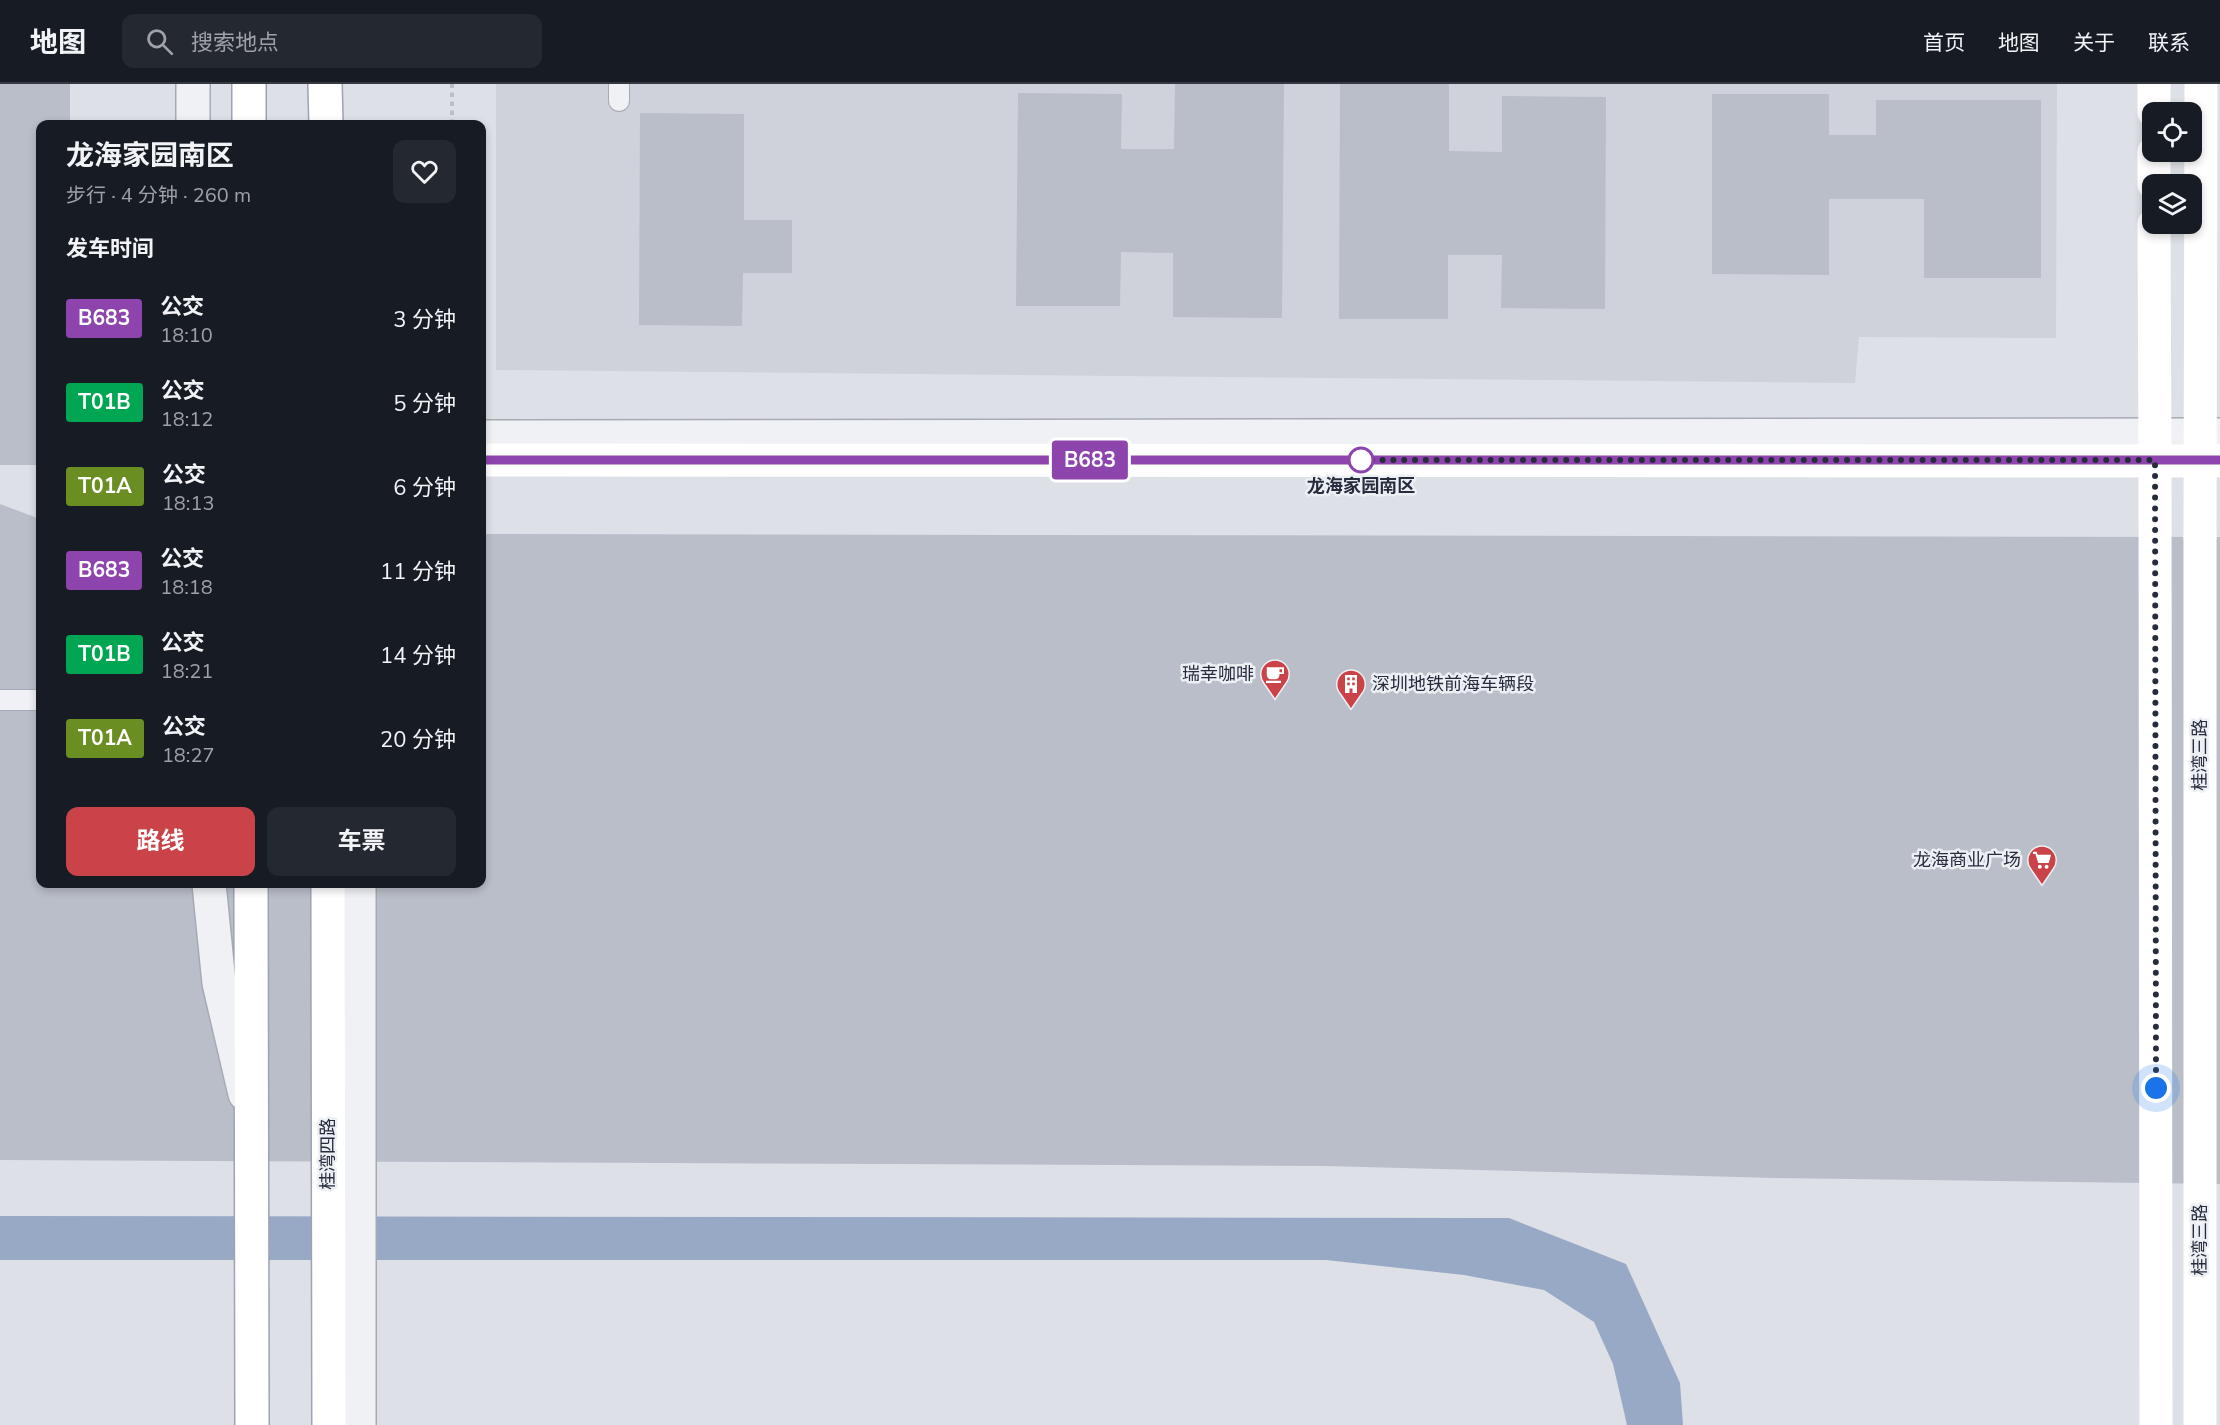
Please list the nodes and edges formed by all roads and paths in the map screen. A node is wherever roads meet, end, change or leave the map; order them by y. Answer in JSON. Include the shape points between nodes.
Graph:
{"nodes":[{"id":1,"x":193,"y":84,"type":"edge"},
{"id":2,"x":248,"y":84,"type":"edge"},
{"id":3,"x":325,"y":84,"type":"edge"},
{"id":4,"x":452,"y":84,"type":"edge"},
{"id":5,"x":2154,"y":84,"type":"edge"},
{"id":6,"x":2200,"y":84,"type":"edge"},
{"id":7,"x":2154,"y":102,"type":"edge"},
{"id":8,"x":193,"y":120,"type":"edge"},
{"id":9,"x":241,"y":120,"type":"edge"},
{"id":10,"x":249,"y":120,"type":"edge"},
{"id":11,"x":326,"y":120,"type":"edge"},
{"id":12,"x":452,"y":120,"type":"edge"},
{"id":13,"x":2154,"y":234,"type":"edge"},
{"id":14,"x":2220,"y":435,"type":"edge"},
{"id":15,"x":486,"y":437,"type":"edge"},
{"id":16,"x":486,"y":460,"type":"edge"},
{"id":17,"x":2155,"y":460,"type":"junction"},
{"id":18,"x":2210,"y":460,"type":"edge"},
{"id":19,"x":0,"y":700,"type":"edge"},
{"id":20,"x":36,"y":700,"type":"edge"},
{"id":21,"x":209,"y":888,"type":"edge"},
{"id":22,"x":251,"y":888,"type":"edge"},
{"id":23,"x":328,"y":888,"type":"edge"},
{"id":24,"x":359,"y":888,"type":"edge"},
{"id":25,"x":251,"y":1123,"type":"junction"},
{"id":26,"x":344,"y":1161,"type":"junction"},
{"id":27,"x":252,"y":1425,"type":"edge"},
{"id":28,"x":329,"y":1425,"type":"edge"},
{"id":29,"x":359,"y":1425,"type":"edge"},
{"id":30,"x":2156,"y":1425,"type":"edge"},
{"id":31,"x":2200,"y":1425,"type":"edge"}],
"edges":[{"from":1,"to":8,"type":"street"},
{"from":2,"to":9,"type":"street"},
{"from":2,"to":10,"type":"street"},
{"from":3,"to":11,"type":"street"},
{"from":4,"to":12,"type":"path"},
{"from":5,"to":7,"type":"street"},
{"from":6,"to":18,"type":"street","name":"桂湾三路","bridge":true},
{"from":13,"to":17,"type":"street","bridge":true},
{"from":14,"to":15,"type":"street"},
{"from":16,"to":17,"type":"street"},
{"from":17,"to":18,"type":"street"},
{"from":17,"to":30,"type":"street"},
{"from":18,"to":31,"type":"street","name":"桂湾三路","bridge":true,"via":[[2200,537]]},
{"from":19,"to":20,"type":"lane"},
{"from":21,"to":25,"type":"street","via":[[219,983]]},
{"from":22,"to":25,"type":"street"},
{"from":23,"to":26,"type":"street","name":"桂湾四路"},
{"from":24,"to":26,"type":"street"},
{"from":25,"to":27,"type":"street"},
{"from":26,"to":28,"type":"street","name":"桂湾四路"},
{"from":26,"to":29,"type":"street"}]}
